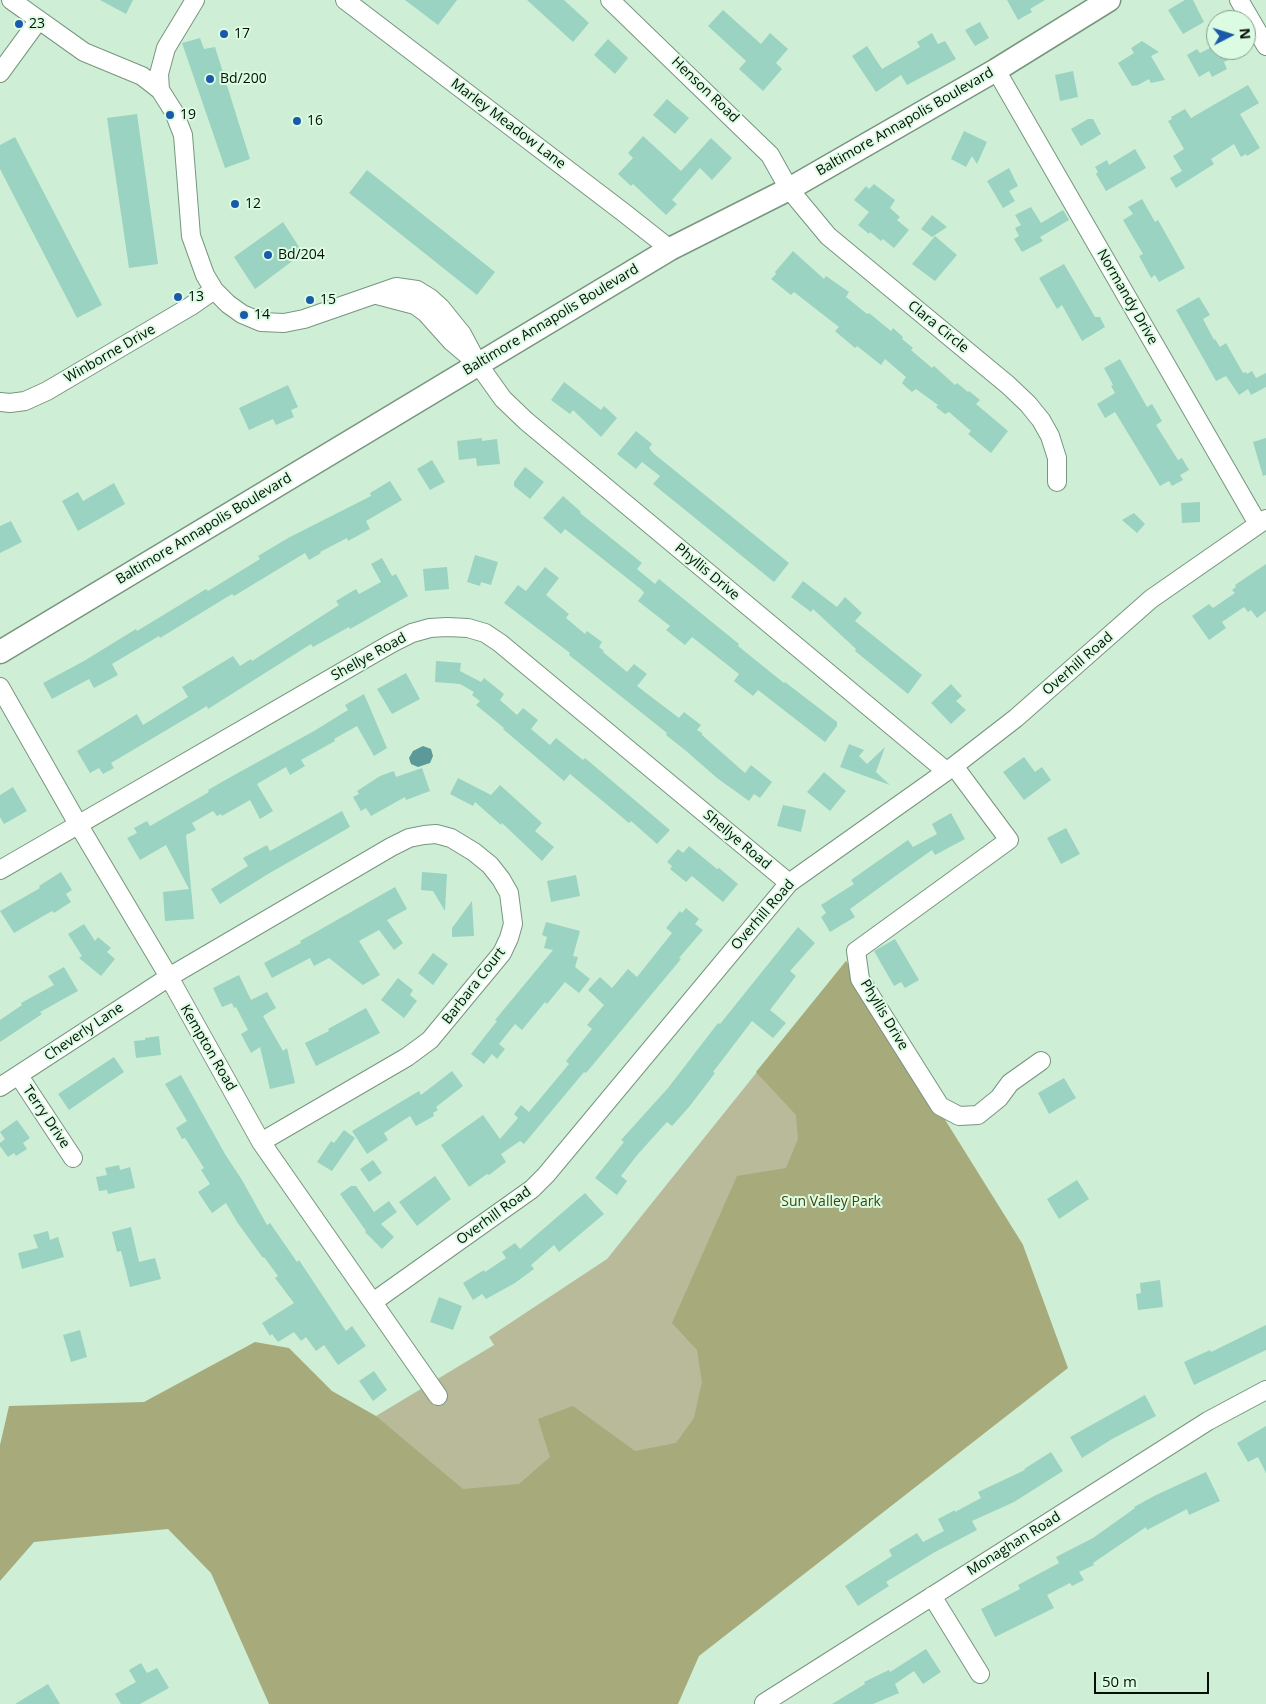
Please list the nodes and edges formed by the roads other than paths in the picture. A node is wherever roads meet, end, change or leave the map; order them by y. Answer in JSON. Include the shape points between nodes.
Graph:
{"nodes":[{"id":1,"x":11,"y":0,"type":"edge"},
{"id":2,"x":195,"y":0,"type":"edge"},
{"id":3,"x":345,"y":0,"type":"edge"},
{"id":4,"x":610,"y":0,"type":"edge"},
{"id":5,"x":1109,"y":0,"type":"edge"},
{"id":6,"x":1239,"y":0,"type":"edge"},
{"id":7,"x":38,"y":21,"type":"junction"},
{"id":8,"x":1266,"y":46,"type":"edge"},
{"id":9,"x":996,"y":70,"type":"junction"},
{"id":10,"x":0,"y":72,"type":"edge"},
{"id":11,"x":160,"y":90,"type":"junction"},
{"id":12,"x":789,"y":189,"type":"junction"},
{"id":13,"x":670,"y":249,"type":"junction"},
{"id":14,"x":214,"y":290,"type":"junction"},
{"id":15,"x":478,"y":364,"type":"junction"},
{"id":16,"x":0,"y":402,"type":"edge"},
{"id":17,"x":1057,"y":482,"type":"dead end"},
{"id":18,"x":1262,"y":521,"type":"edge"},
{"id":19,"x":0,"y":652,"type":"edge"},
{"id":20,"x":0,"y":687,"type":"edge"},
{"id":21,"x":950,"y":769,"type":"junction"},
{"id":22,"x":78,"y":824,"type":"junction"},
{"id":23,"x":0,"y":870,"type":"edge"},
{"id":24,"x":789,"y":883,"type":"junction"},
{"id":25,"x":169,"y":977,"type":"junction"},
{"id":26,"x":1041,"y":1061,"type":"dead end"},
{"id":27,"x":19,"y":1076,"type":"junction"},
{"id":28,"x":0,"y":1087,"type":"edge"},
{"id":29,"x":261,"y":1142,"type":"junction"},
{"id":30,"x":73,"y":1158,"type":"dead end"},
{"id":31,"x":373,"y":1302,"type":"junction"},
{"id":32,"x":1266,"y":1390,"type":"edge"},
{"id":33,"x":438,"y":1396,"type":"dead end"},
{"id":34,"x":932,"y":1596,"type":"junction"},
{"id":35,"x":980,"y":1674,"type":"dead end"},
{"id":36,"x":764,"y":1703,"type":"edge"}],
"edges":[{"from":1,"to":7,"type":"street"},
{"from":2,"to":11,"type":"street","via":[[166,48],[159,74]]},
{"from":3,"to":13,"type":"street","name":"Marley Meadow Lane"},
{"from":4,"to":12,"type":"street","name":"Henson Road","via":[[770,155]]},
{"from":5,"to":9,"type":"main road","name":"Baltimore Annapolis Boulevard"},
{"from":6,"to":8,"type":"street"},
{"from":7,"to":10,"type":"street"},
{"from":7,"to":11,"type":"street","via":[[84,52],[142,76]]},
{"from":9,"to":12,"type":"main road","name":"Baltimore Annapolis Boulevard"},
{"from":9,"to":18,"type":"street","name":"Normandy Drive"},
{"from":11,"to":14,"type":"street","via":[[183,135],[191,236]]},
{"from":12,"to":13,"type":"main road","name":"Baltimore Annapolis Boulevard"},
{"from":12,"to":17,"type":"street","name":"Clara Circle","via":[[828,236],[1028,404],[1050,436],[1057,458]]},
{"from":13,"to":15,"type":"main road","name":"Baltimore Annapolis Boulevard"},
{"from":14,"to":15,"type":"street","name":"Phyllis Drive","via":[[242,314],[261,322],[284,323],[304,319],[377,295],[414,305]]},
{"from":14,"to":16,"type":"street","name":"Winborne Drive","via":[[46,391],[25,401]]},
{"from":15,"to":19,"type":"main road","name":"Baltimore Annapolis Boulevard"},
{"from":15,"to":21,"type":"street","name":"Phyllis Drive","via":[[503,399],[526,421]]},
{"from":18,"to":21,"type":"street","name":"Overhill Road","via":[[1151,599],[1016,718]]},
{"from":20,"to":22,"type":"street","name":"Kempton Road"},
{"from":21,"to":24,"type":"street","name":"Overhill Road"},
{"from":21,"to":26,"type":"street","name":"Phyllis Drive","via":[[1009,840],[856,951],[860,979],[940,1106],[959,1116],[978,1115],[999,1098],[1010,1083]]},
{"from":22,"to":23,"type":"street","name":"Shellye Road"},
{"from":22,"to":24,"type":"street","name":"Shellye Road","via":[[392,643],[430,628],[468,628],[485,633],[522,660]]},
{"from":22,"to":25,"type":"street","name":"Kempton Road"},
{"from":24,"to":31,"type":"street","name":"Overhill Road","via":[[546,1176]]},
{"from":25,"to":27,"type":"street","name":"Cheverly Lane"},
{"from":25,"to":29,"type":"street","name":"Kempton Road"},
{"from":25,"to":29,"type":"street","name":"Barbara Court","via":[[409,838],[436,834],[451,838],[490,864],[502,879],[512,909],[513,924],[509,938],[502,953],[430,1040],[407,1057]]},
{"from":27,"to":28,"type":"street","name":"Cheverly Lane"},
{"from":27,"to":30,"type":"street","name":"Terry Drive"},
{"from":29,"to":31,"type":"street","name":"Kempton Road"},
{"from":31,"to":33,"type":"street","name":"Kempton Road"},
{"from":32,"to":34,"type":"street","name":"Monaghan Road","via":[[1208,1421]]},
{"from":34,"to":35,"type":"street"},
{"from":34,"to":36,"type":"street","name":"Monaghan Road"}]}
